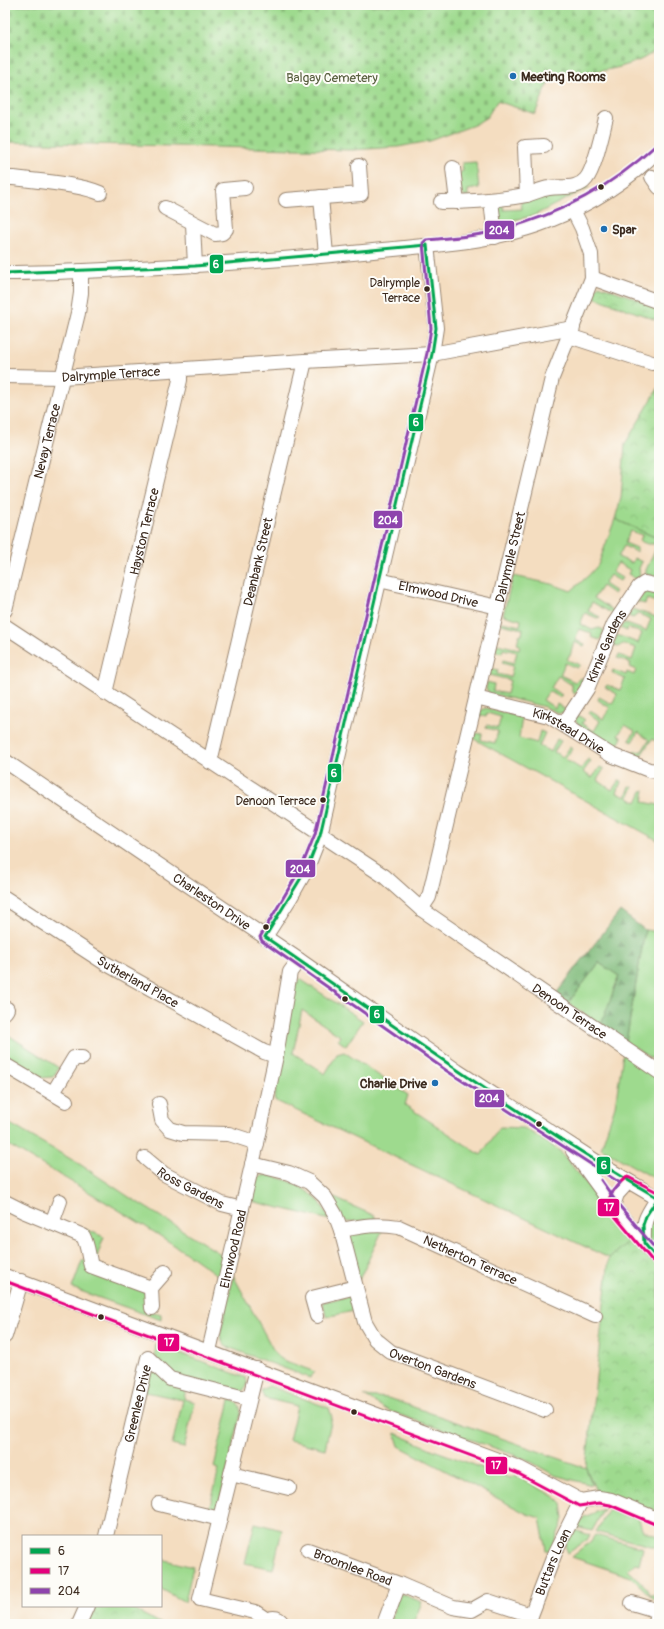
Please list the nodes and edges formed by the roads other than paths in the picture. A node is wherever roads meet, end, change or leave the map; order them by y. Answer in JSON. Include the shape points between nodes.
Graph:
{"nodes":[{"id":1,"x":606,"y":118,"type":"dead end"},
{"id":2,"x":544,"y":146,"type":"dead end"},
{"id":3,"x":659,"y":149,"type":"edge"},
{"id":4,"x":359,"y":162,"type":"dead end"},
{"id":5,"x":652,"y":163,"type":"edge"},
{"id":6,"x":453,"y":168,"type":"dead end"},
{"id":7,"x":5,"y":178,"type":"edge"},
{"id":8,"x":245,"y":188,"type":"dead end"},
{"id":9,"x":100,"y":193,"type":"dead end"},
{"id":10,"x":527,"y":195,"type":"junction"},
{"id":11,"x":321,"y":198,"type":"junction"},
{"id":12,"x":286,"y":200,"type":"dead end"},
{"id":13,"x":491,"y":200,"type":"junction"},
{"id":14,"x":441,"y":202,"type":"dead end"},
{"id":15,"x":456,"y":202,"type":"junction"},
{"id":16,"x":165,"y":208,"type":"dead end"},
{"id":17,"x":573,"y":210,"type":"junction"},
{"id":18,"x":193,"y":224,"type":"junction"},
{"id":19,"x":495,"y":237,"type":"junction"},
{"id":20,"x":427,"y":245,"type":"junction"},
{"id":21,"x":326,"y":255,"type":"junction"},
{"id":22,"x":195,"y":266,"type":"junction"},
{"id":23,"x":81,"y":271,"type":"junction"},
{"id":24,"x":5,"y":273,"type":"edge"},
{"id":25,"x":592,"y":278,"type":"junction"},
{"id":26,"x":659,"y":302,"type":"edge"},
{"id":27,"x":571,"y":332,"type":"junction"},
{"id":28,"x":432,"y":354,"type":"junction"},
{"id":29,"x":305,"y":361,"type":"junction"},
{"id":30,"x":652,"y":363,"type":"dead end"},
{"id":31,"x":180,"y":370,"type":"junction"},
{"id":32,"x":5,"y":376,"type":"edge"},
{"id":33,"x":62,"y":377,"type":"junction"},
{"id":34,"x":379,"y":580,"type":"junction"},
{"id":35,"x":659,"y":586,"type":"edge"},
{"id":36,"x":498,"y":607,"type":"junction"},
{"id":37,"x":5,"y":610,"type":"edge"},
{"id":38,"x":5,"y":626,"type":"edge"},
{"id":39,"x":105,"y":693,"type":"junction"},
{"id":40,"x":476,"y":698,"type":"junction"},
{"id":41,"x":564,"y":724,"type":"junction"},
{"id":42,"x":5,"y":761,"type":"edge"},
{"id":43,"x":210,"y":762,"type":"junction"},
{"id":44,"x":659,"y":771,"type":"edge"},
{"id":45,"x":320,"y":835,"type":"junction"},
{"id":46,"x":5,"y":898,"type":"edge"},
{"id":47,"x":421,"y":909,"type":"junction"},
{"id":48,"x":264,"y":937,"type":"junction"},
{"id":49,"x":299,"y":960,"type":"junction"},
{"id":50,"x":276,"y":1056,"type":"junction"},
{"id":51,"x":82,"y":1058,"type":"dead end"},
{"id":52,"x":5,"y":1064,"type":"edge"},
{"id":53,"x":659,"y":1072,"type":"edge"},
{"id":54,"x":53,"y":1093,"type":"junction"},
{"id":55,"x":66,"y":1101,"type":"dead end"},
{"id":56,"x":159,"y":1104,"type":"dead end"},
{"id":57,"x":257,"y":1143,"type":"junction"},
{"id":58,"x":569,"y":1145,"type":"junction"},
{"id":59,"x":145,"y":1158,"type":"dead end"},
{"id":60,"x":252,"y":1164,"type":"junction"},
{"id":61,"x":628,"y":1182,"type":"junction"},
{"id":62,"x":658,"y":1199,"type":"edge"},
{"id":63,"x":5,"y":1202,"type":"edge"},
{"id":64,"x":60,"y":1202,"type":"dead end"},
{"id":65,"x":613,"y":1206,"type":"junction"},
{"id":66,"x":242,"y":1209,"type":"junction"},
{"id":67,"x":52,"y":1223,"type":"junction"},
{"id":68,"x":341,"y":1230,"type":"junction"},
{"id":69,"x":644,"y":1243,"type":"junction"},
{"id":70,"x":659,"y":1261,"type":"edge"},
{"id":71,"x":165,"y":1272,"type":"dead end"},
{"id":72,"x":5,"y":1276,"type":"edge"},
{"id":73,"x":21,"y":1282,"type":"junction"},
{"id":74,"x":356,"y":1287,"type":"junction"},
{"id":75,"x":151,"y":1288,"type":"junction"},
{"id":76,"x":152,"y":1308,"type":"dead end"},
{"id":77,"x":317,"y":1316,"type":"dead end"},
{"id":78,"x":595,"y":1316,"type":"dead end"},
{"id":79,"x":5,"y":1336,"type":"edge"},
{"id":80,"x":209,"y":1351,"type":"junction"},
{"id":81,"x":257,"y":1370,"type":"junction"},
{"id":82,"x":249,"y":1398,"type":"junction"},
{"id":83,"x":546,"y":1410,"type":"dead end"},
{"id":84,"x":231,"y":1474,"type":"junction"},
{"id":85,"x":289,"y":1488,"type":"dead end"},
{"id":86,"x":581,"y":1501,"type":"junction"},
{"id":87,"x":159,"y":1504,"type":"dead end"},
{"id":88,"x":220,"y":1519,"type":"junction"},
{"id":89,"x":659,"y":1520,"type":"edge"},
{"id":90,"x":106,"y":1535,"type":"edge"},
{"id":91,"x":308,"y":1550,"type":"dead end"},
{"id":92,"x":399,"y":1584,"type":"junction"},
{"id":93,"x":632,"y":1603,"type":"dead end"},
{"id":94,"x":87,"y":1607,"type":"edge"},
{"id":95,"x":529,"y":1620,"type":"edge"},
{"id":96,"x":265,"y":1622,"type":"edge"},
{"id":97,"x":80,"y":1624,"type":"edge"},
{"id":98,"x":283,"y":1624,"type":"edge"},
{"id":99,"x":384,"y":1624,"type":"edge"},
{"id":100,"x":655,"y":1624,"type":"edge"}],
"edges":[{"from":1,"to":10,"type":"street","via":[[587,178],[571,187],[549,188]]},
{"from":2,"to":10,"type":"street","via":[[525,147]]},
{"from":3,"to":5,"type":"street"},
{"from":4,"to":11,"type":"street","via":[[361,194]]},
{"from":5,"to":17,"type":"street"},
{"from":6,"to":15,"type":"street"},
{"from":7,"to":9,"type":"street","via":[[73,186]]},
{"from":8,"to":18,"type":"street","via":[[223,190],[226,229],[222,233],[215,234]]},
{"from":10,"to":13,"type":"street"},
{"from":11,"to":12,"type":"street"},
{"from":11,"to":21,"type":"street"},
{"from":13,"to":15,"type":"street"},
{"from":13,"to":19,"type":"street"},
{"from":14,"to":15,"type":"street"},
{"from":16,"to":18,"type":"street"},
{"from":17,"to":19,"type":"street"},
{"from":17,"to":25,"type":"street","name":"Dalrymple Street","via":[[591,254]]},
{"from":18,"to":22,"type":"street"},
{"from":19,"to":20,"type":"street"},
{"from":20,"to":21,"type":"street"},
{"from":20,"to":28,"type":"street","via":[[436,328]]},
{"from":21,"to":22,"type":"street"},
{"from":22,"to":23,"type":"street"},
{"from":23,"to":24,"type":"street"},
{"from":23,"to":33,"type":"street","name":"Nevay Terrace","via":[[78,312]]},
{"from":25,"to":26,"type":"street"},
{"from":25,"to":27,"type":"street","name":"Dalrymple Street"},
{"from":27,"to":28,"type":"street","name":"Dalrymple Terrace"},
{"from":27,"to":30,"type":"street"},
{"from":27,"to":36,"type":"street","name":"Dalrymple Street","via":[[552,378]]},
{"from":28,"to":29,"type":"street","name":"Dalrymple Terrace"},
{"from":28,"to":34,"type":"street"},
{"from":29,"to":31,"type":"street","name":"Dalrymple Terrace"},
{"from":29,"to":43,"type":"street","name":"Deanbank Street"},
{"from":31,"to":33,"type":"street","name":"Dalrymple Terrace"},
{"from":31,"to":39,"type":"street","name":"Hayston Terrace","via":[[180,380]]},
{"from":32,"to":33,"type":"street","name":"Dalrymple Terrace"},
{"from":33,"to":37,"type":"street","name":"Nevay Terrace"},
{"from":34,"to":36,"type":"street","name":"Elmwood Drive"},
{"from":34,"to":45,"type":"street"},
{"from":35,"to":41,"type":"street","name":"Kirnie Gardens","via":[[646,583],[639,587],[614,624],[587,689]]},
{"from":36,"to":40,"type":"street","name":"Dalrymple Street"},
{"from":38,"to":39,"type":"street","name":"Denoon Terrace"},
{"from":39,"to":43,"type":"street","name":"Denoon Terrace"},
{"from":40,"to":41,"type":"street","name":"Kirkstead Drive","via":[[549,716]]},
{"from":40,"to":47,"type":"street","name":"Dalrymple Street","via":[[429,897]]},
{"from":41,"to":44,"type":"street","name":"Kirkstead Drive","via":[[611,755],[649,770]]},
{"from":42,"to":48,"type":"street","name":"Charleston Drive"},
{"from":43,"to":45,"type":"street","name":"Denoon Terrace"},
{"from":45,"to":47,"type":"street","name":"Denoon Terrace","via":[[384,876]]},
{"from":45,"to":48,"type":"street","via":[[307,868]]},
{"from":46,"to":50,"type":"street","name":"Sutherland Place","via":[[104,962],[264,1052]]},
{"from":47,"to":53,"type":"street","name":"Denoon Terrace"},
{"from":48,"to":49,"type":"street","name":"Charleston Drive"},
{"from":49,"to":50,"type":"street","name":"Elmwood Road","via":[[290,972]]},
{"from":49,"to":58,"type":"street","name":"Charleston Drive","via":[[457,1071]]},
{"from":50,"to":57,"type":"street","name":"Elmwood Road"},
{"from":51,"to":54,"type":"street","via":[[74,1058]]},
{"from":52,"to":54,"type":"street"},
{"from":54,"to":55,"type":"street"},
{"from":56,"to":57,"type":"street","via":[[162,1120],[170,1129],[183,1133],[229,1134]]},
{"from":57,"to":60,"type":"street","name":"Elmwood Road"},
{"from":58,"to":61,"type":"street","name":"Charleston Drive"},
{"from":58,"to":65,"type":"street"},
{"from":59,"to":66,"type":"street","name":"Ross Gardens","via":[[164,1174],[222,1204]]},
{"from":60,"to":66,"type":"street","name":"Elmwood Road"},
{"from":60,"to":68,"type":"street","name":"Overton Gardens","via":[[289,1173],[309,1182],[325,1197]]},
{"from":61,"to":62,"type":"street","name":"Charleston Drive"},
{"from":61,"to":65,"type":"street","via":[[617,1194]]},
{"from":62,"to":69,"type":"street","via":[[644,1220]]},
{"from":63,"to":67,"type":"street"},
{"from":64,"to":67,"type":"street"},
{"from":65,"to":69,"type":"street"},
{"from":66,"to":80,"type":"street","name":"Elmwood Road"},
{"from":67,"to":75,"type":"street","via":[[83,1236],[87,1243],[91,1266]]},
{"from":68,"to":74,"type":"street","name":"Overton Gardens"},
{"from":68,"to":78,"type":"street","name":"Netherton Terrace","via":[[372,1224],[399,1228]]},
{"from":69,"to":70,"type":"street"},
{"from":71,"to":75,"type":"street"},
{"from":72,"to":73,"type":"street"},
{"from":73,"to":79,"type":"street"},
{"from":73,"to":80,"type":"street"},
{"from":74,"to":77,"type":"street","via":[[312,1298]]},
{"from":74,"to":83,"type":"street","name":"Overton Gardens","via":[[365,1322],[375,1339],[391,1352]]},
{"from":75,"to":76,"type":"street"},
{"from":80,"to":81,"type":"street"},
{"from":81,"to":82,"type":"street"},
{"from":81,"to":86,"type":"street","via":[[519,1468]]},
{"from":82,"to":84,"type":"street"},
{"from":82,"to":90,"type":"street","name":"Greenlee Drive","via":[[170,1379],[148,1358]]},
{"from":84,"to":85,"type":"street"},
{"from":84,"to":88,"type":"street"},
{"from":86,"to":89,"type":"street","via":[[599,1498],[611,1500]]},
{"from":86,"to":95,"type":"street","name":"Buttars Loan","via":[[555,1553]]},
{"from":87,"to":88,"type":"street"},
{"from":88,"to":96,"type":"street","via":[[200,1599],[255,1612]]},
{"from":91,"to":92,"type":"street","name":"Broomlee Road"},
{"from":92,"to":95,"type":"street","name":"Broomlee Road","via":[[453,1606],[472,1610],[488,1601]]},
{"from":92,"to":99,"type":"street","name":"Broomlee Road"},
{"from":93,"to":100,"type":"street","via":[[659,1611]]},
{"from":94,"to":97,"type":"street"},
{"from":96,"to":98,"type":"street","via":[[276,1618]]}]}
